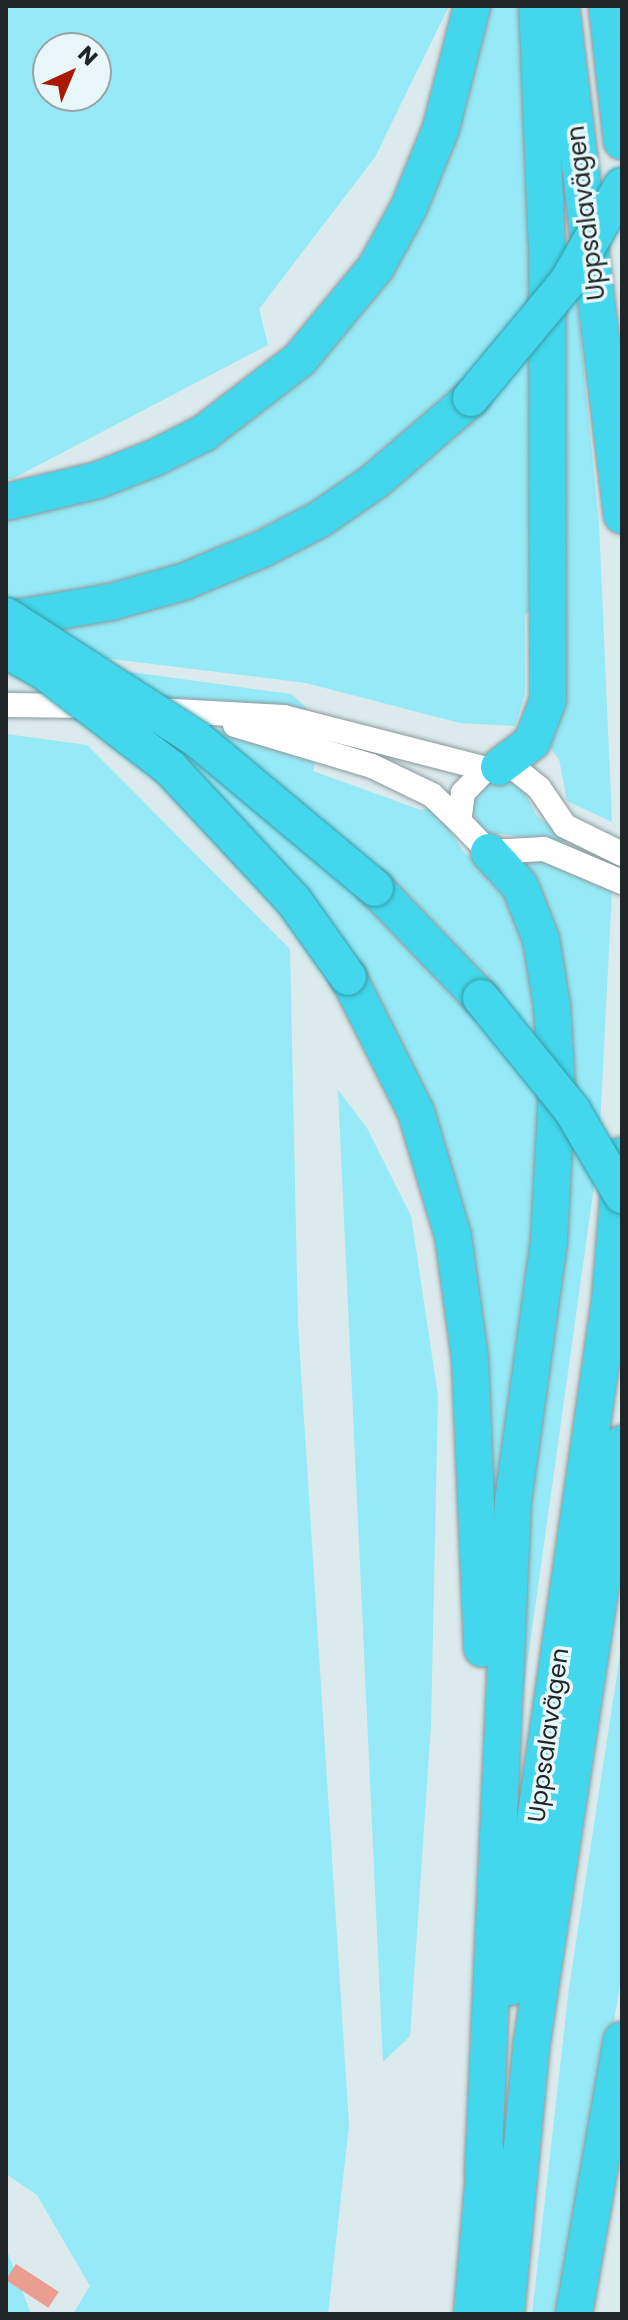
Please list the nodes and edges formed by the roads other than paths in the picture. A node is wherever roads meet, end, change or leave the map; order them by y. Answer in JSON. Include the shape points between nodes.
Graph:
{"nodes":[{"id":1,"x":472,"y":6,"type":"edge"},
{"id":2,"x":537,"y":6,"type":"edge"},
{"id":3,"x":561,"y":6,"type":"edge"},
{"id":4,"x":607,"y":6,"type":"edge"},
{"id":5,"x":622,"y":141,"type":"edge"},
{"id":6,"x":622,"y":186,"type":"edge"},
{"id":7,"x":6,"y":502,"type":"edge"},
{"id":8,"x":622,"y":515,"type":"edge"},
{"id":9,"x":6,"y":618,"type":"edge"},
{"id":10,"x":6,"y":650,"type":"edge"},
{"id":11,"x":6,"y":705,"type":"edge"},
{"id":12,"x":182,"y":713,"type":"junction"},
{"id":13,"x":492,"y":768,"type":"junction"},
{"id":14,"x":459,"y":821,"type":"junction"},
{"id":15,"x":489,"y":852,"type":"junction"},
{"id":16,"x":622,"y":854,"type":"edge"},
{"id":17,"x":622,"y":882,"type":"edge"},
{"id":18,"x":622,"y":1155,"type":"edge"},
{"id":19,"x":622,"y":1195,"type":"edge"},
{"id":20,"x":622,"y":1444,"type":"edge"},
{"id":21,"x":622,"y":2040,"type":"edge"},
{"id":22,"x":483,"y":2174,"type":"junction"},
{"id":23,"x":472,"y":2314,"type":"edge"},
{"id":24,"x":506,"y":2314,"type":"edge"},
{"id":25,"x":574,"y":2314,"type":"edge"}],
"edges":[{"from":1,"to":7,"type":"highway","via":[[441,128],[409,207],[376,267],[300,359],[217,424],[154,458],[98,480]]},
{"from":2,"to":13,"type":"highway","via":[[547,251],[548,700],[532,742]]},
{"from":3,"to":8,"type":"highway","name":"Uppsalavägen"},
{"from":4,"to":5,"type":"highway","name":"Uppsalavägen"},
{"from":6,"to":9,"type":"highway","bridge":true,"via":[[552,304],[471,398],[375,481],[320,519],[183,582],[51,615]]},
{"from":9,"to":19,"type":"highway","bridge":true,"via":[[197,739],[375,888],[481,998],[572,1110]]},
{"from":10,"to":22,"type":"highway","bridge":true,"via":[[45,672],[170,768],[276,879],[348,977],[389,1050],[437,1173],[453,1236],[470,1359],[481,1549]]},
{"from":11,"to":12,"type":"street"},
{"from":12,"to":13,"type":"street","via":[[284,717]]},
{"from":12,"to":14,"type":"street","via":[[309,744],[372,766],[432,795]]},
{"from":13,"to":14,"type":"street","via":[[463,793]]},
{"from":13,"to":16,"type":"street","via":[[528,776],[554,815],[579,835]]},
{"from":14,"to":15,"type":"street"},
{"from":15,"to":17,"type":"street","via":[[528,848],[564,855]]},
{"from":15,"to":22,"type":"highway","via":[[520,886],[541,939],[557,1089],[549,1242],[512,1515]]},
{"from":18,"to":22,"type":"highway","name":"Uppsalavägen","via":[[608,1315]]},
{"from":20,"to":24,"type":"highway","name":"Uppsalavägen","via":[[531,2048]]},
{"from":21,"to":25,"type":"highway"},
{"from":22,"to":23,"type":"highway","name":"Uppsalavägen"}]}
